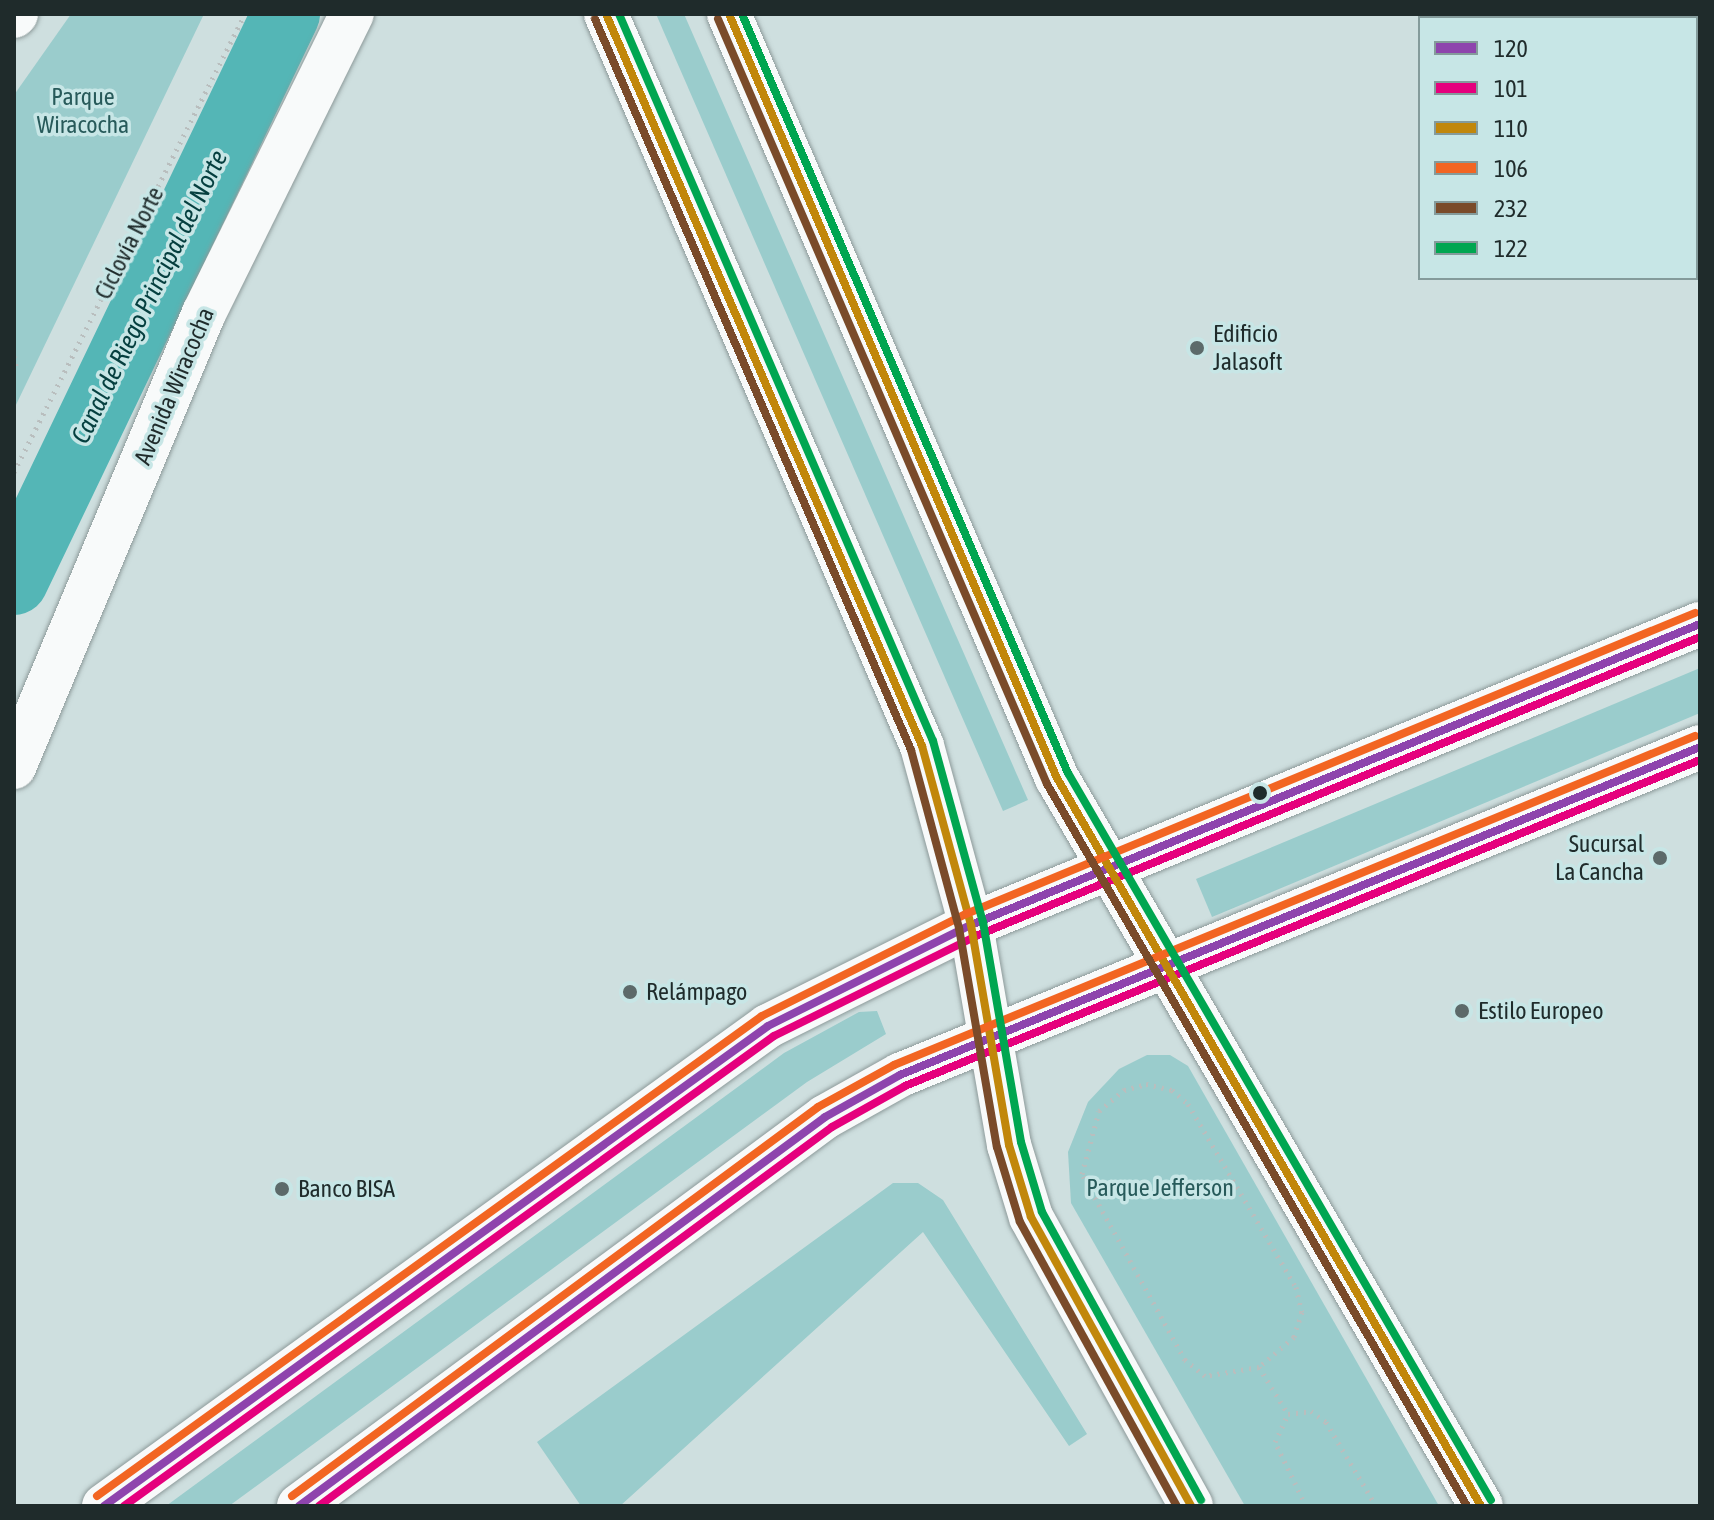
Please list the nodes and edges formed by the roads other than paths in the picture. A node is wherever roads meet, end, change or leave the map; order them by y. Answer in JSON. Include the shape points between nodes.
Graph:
{"nodes":[{"id":1,"x":352,"y":14,"type":"edge"},
{"id":2,"x":606,"y":14,"type":"edge"},
{"id":3,"x":729,"y":14,"type":"edge"},
{"id":4,"x":1700,"y":624,"type":"edge"},
{"id":5,"x":1700,"y":747,"type":"edge"},
{"id":6,"x":14,"y":767,"type":"edge"},
{"id":7,"x":1115,"y":868,"type":"junction"},
{"id":8,"x":971,"y":925,"type":"junction"},
{"id":9,"x":1171,"y":965,"type":"junction"},
{"id":10,"x":988,"y":1038,"type":"junction"},
{"id":11,"x":104,"y":1506,"type":"edge"},
{"id":12,"x":299,"y":1506,"type":"edge"},
{"id":13,"x":1191,"y":1506,"type":"edge"},
{"id":14,"x":1481,"y":1506,"type":"edge"}],
"edges":[{"from":1,"to":6,"type":"main road","name":"Avenida Wiracocha","via":[[204,313]]},
{"from":2,"to":8,"type":"main road","via":[[922,746]]},
{"from":3,"to":7,"type":"main road","via":[[1045,752]]},
{"from":4,"to":7,"type":"main road"},
{"from":5,"to":9,"type":"main road"},
{"from":7,"to":8,"type":"main road"},
{"from":7,"to":9,"type":"main road"},
{"from":8,"to":10,"type":"main road"},
{"from":8,"to":11,"type":"main road","via":[[768,1026]]},
{"from":9,"to":10,"type":"main road"},
{"from":9,"to":14,"type":"main road"},
{"from":10,"to":12,"type":"main road","via":[[825,1117]]},
{"from":10,"to":13,"type":"main road","via":[[1031,1217]]}]}
